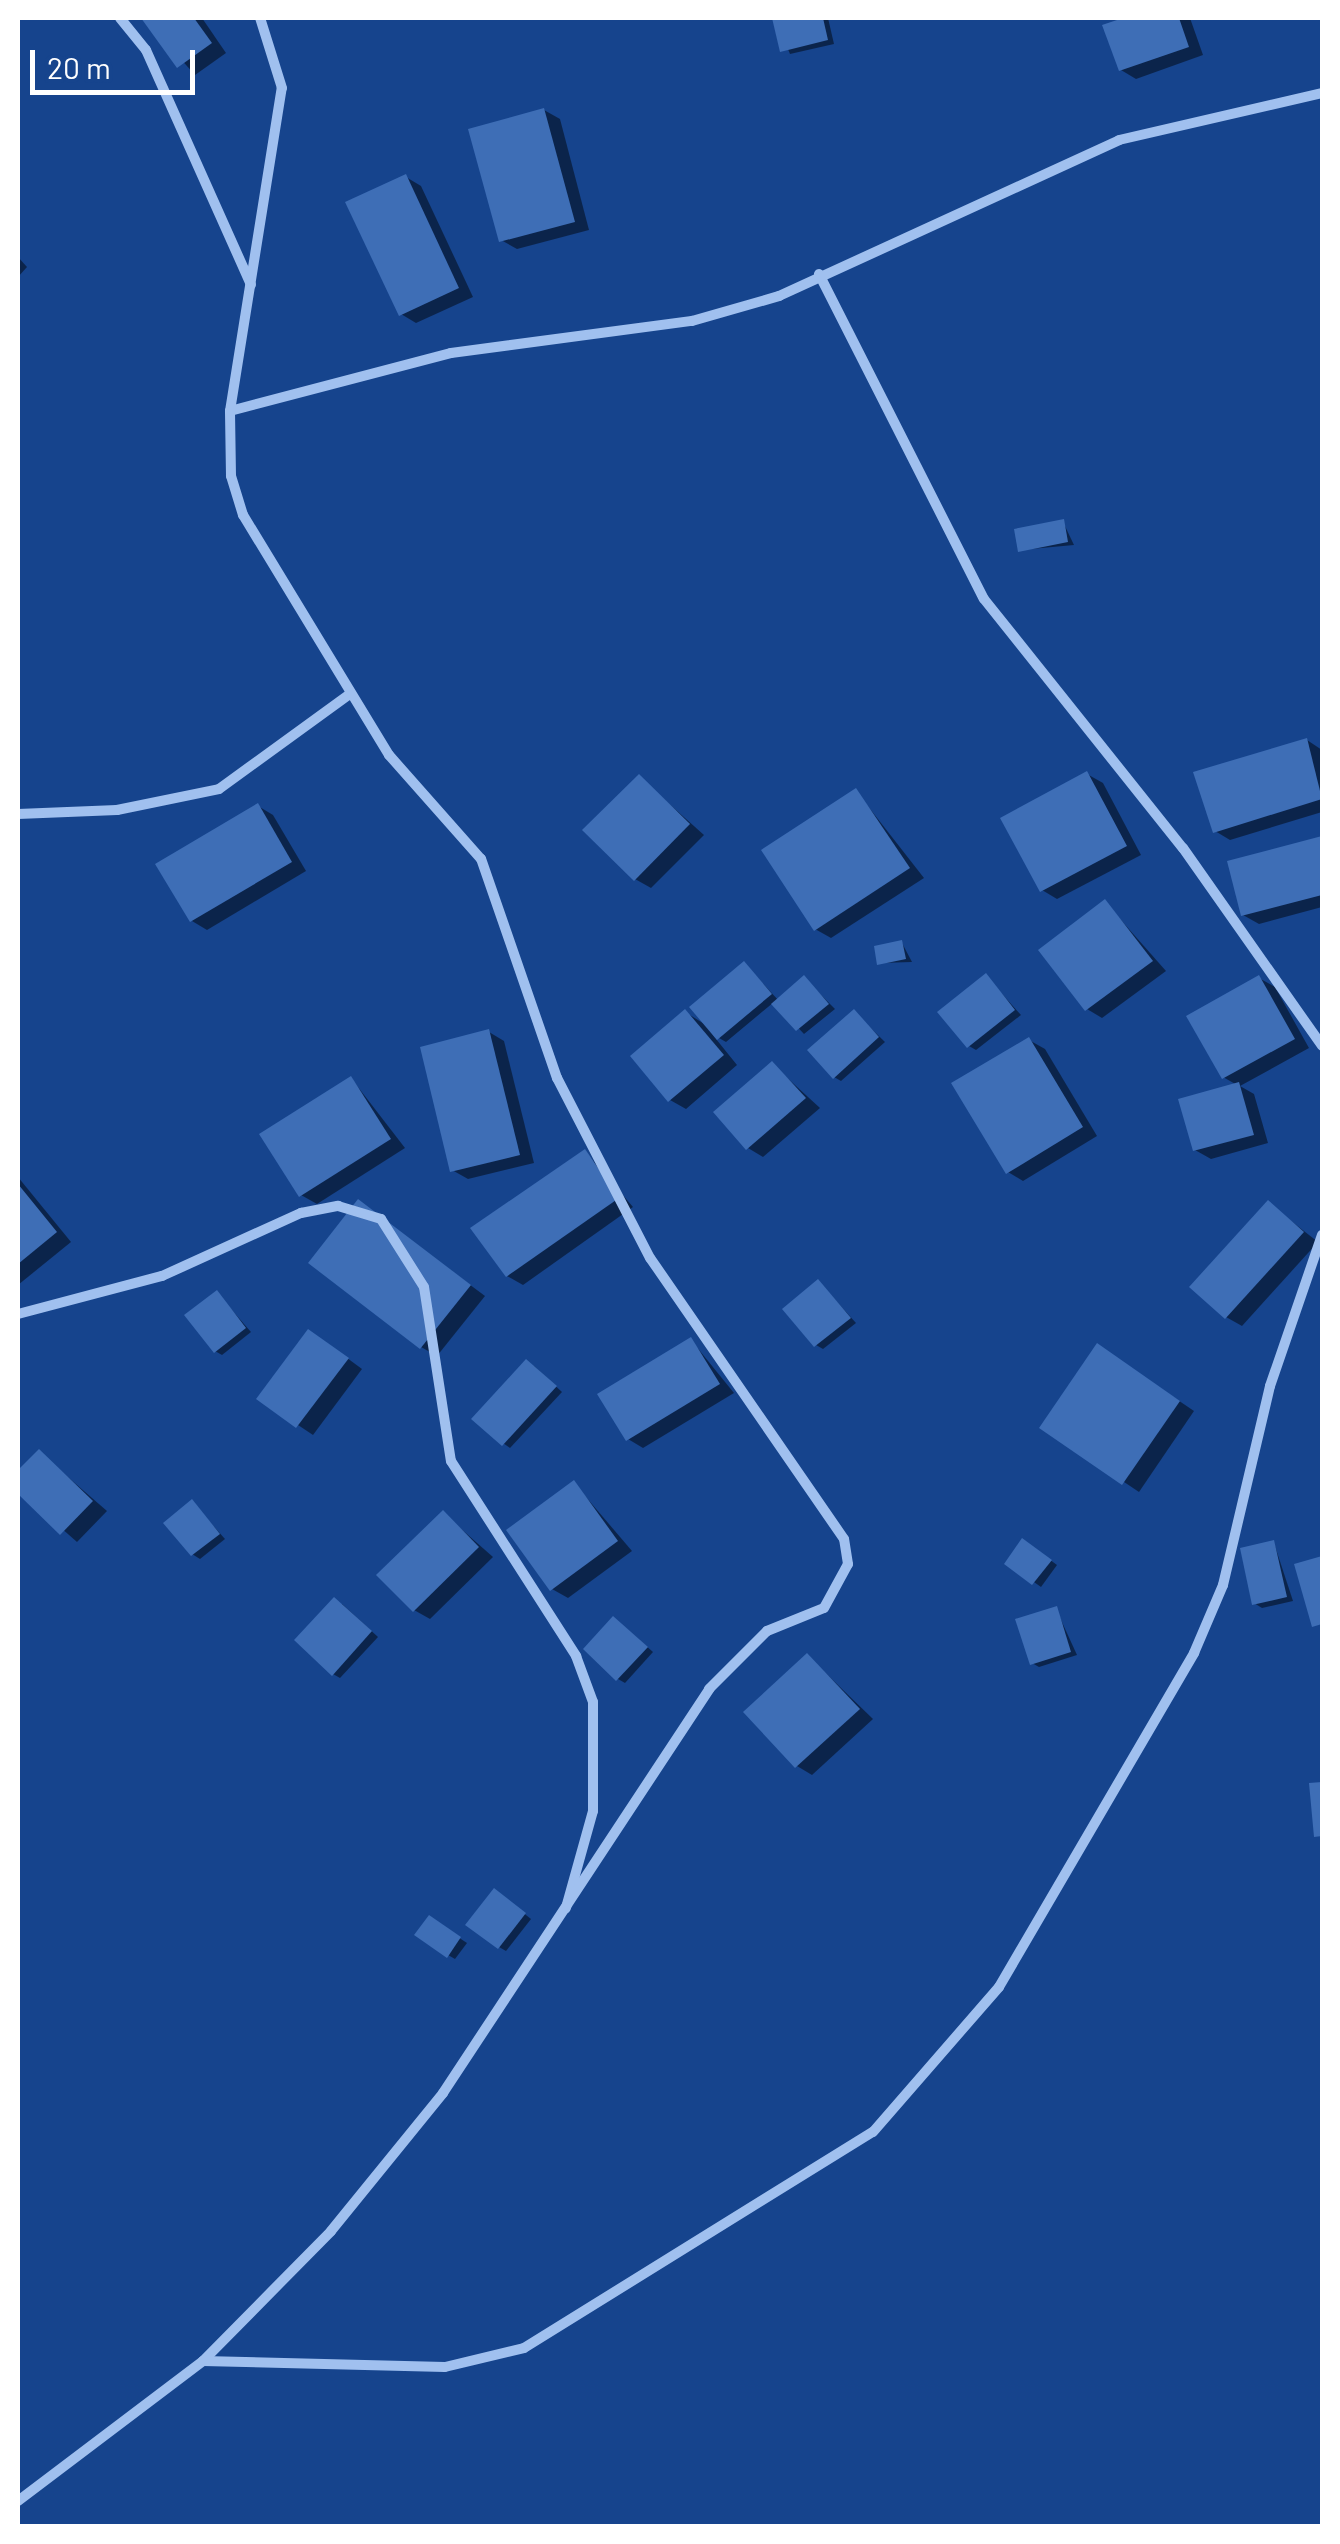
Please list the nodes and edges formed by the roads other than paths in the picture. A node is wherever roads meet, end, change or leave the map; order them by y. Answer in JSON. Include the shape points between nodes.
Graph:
{"nodes":[{"id":1,"x":120,"y":18,"type":"edge"},
{"id":2,"x":260,"y":18,"type":"edge"},
{"id":3,"x":1322,"y":93,"type":"edge"},
{"id":4,"x":819,"y":274,"type":"junction"},
{"id":5,"x":252,"y":288,"type":"junction"},
{"id":6,"x":230,"y":412,"type":"junction"},
{"id":7,"x":351,"y":693,"type":"junction"},
{"id":8,"x":18,"y":814,"type":"edge"},
{"id":9,"x":1322,"y":1046,"type":"edge"},
{"id":10,"x":1322,"y":1234,"type":"edge"},
{"id":11,"x":18,"y":1314,"type":"edge"},
{"id":12,"x":564,"y":1919,"type":"junction"},
{"id":13,"x":202,"y":2361,"type":"junction"},
{"id":14,"x":18,"y":2501,"type":"edge"}],
"edges":[{"from":1,"to":5,"type":"street","via":[[146,50]]},
{"from":2,"to":5,"type":"street","via":[[282,88]]},
{"from":3,"to":4,"type":"street","via":[[1119,140]]},
{"from":4,"to":6,"type":"street","via":[[692,321],[451,353]]},
{"from":4,"to":9,"type":"street","via":[[984,599],[1183,848]]},
{"from":5,"to":6,"type":"street"},
{"from":6,"to":7,"type":"street","via":[[231,476],[243,514]]},
{"from":7,"to":8,"type":"street","via":[[219,790],[117,810]]},
{"from":7,"to":12,"type":"street","via":[[389,754],[481,858],[558,1078],[650,1258],[846,1552],[842,1584],[824,1608],[767,1631],[709,1689]]},
{"from":10,"to":13,"type":"street","via":[[1270,1386],[1223,1585],[1194,1653],[999,1987],[873,2132],[524,2348],[445,2367]]},
{"from":11,"to":12,"type":"street","via":[[162,1276],[301,1213],[360,1209],[401,1240],[435,1332],[435,1396],[451,1461],[576,1656],[593,1702],[593,1811]]},
{"from":12,"to":13,"type":"street","via":[[443,2094],[332,2230]]},
{"from":13,"to":14,"type":"street"}]}
